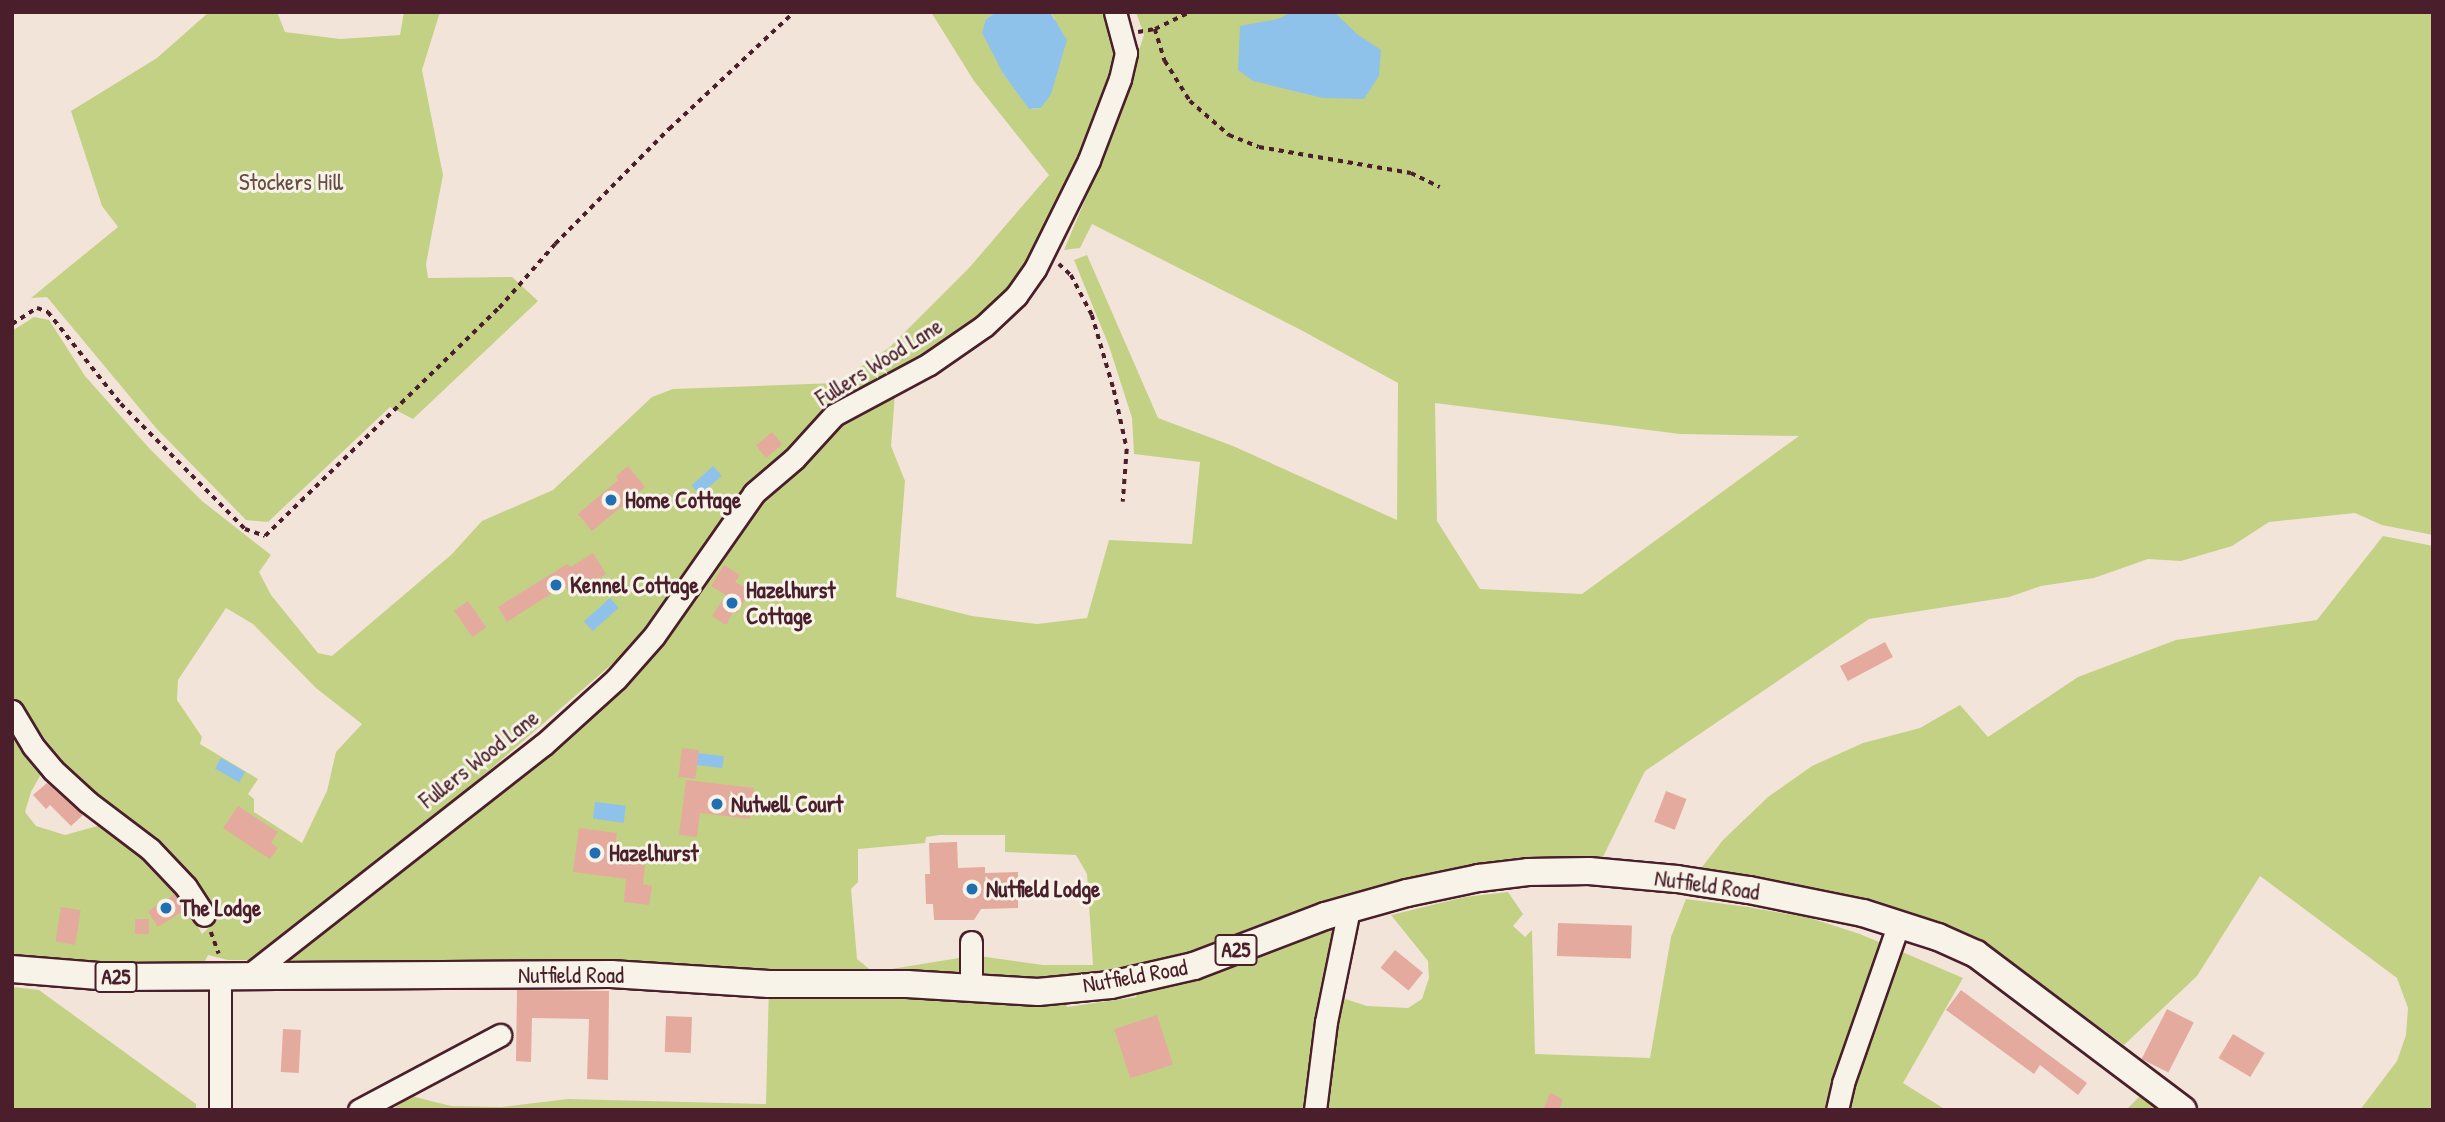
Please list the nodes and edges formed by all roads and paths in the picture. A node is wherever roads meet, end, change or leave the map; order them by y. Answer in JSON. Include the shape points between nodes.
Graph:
{"nodes":[{"id":1,"x":794,"y":12,"type":"edge"},
{"id":2,"x":1115,"y":12,"type":"edge"},
{"id":3,"x":1190,"y":12,"type":"edge"},
{"id":4,"x":1155,"y":29,"type":"junction"},
{"id":5,"x":1122,"y":34,"type":"junction"},
{"id":6,"x":1440,"y":187,"type":"dead end"},
{"id":7,"x":1045,"y":251,"type":"junction"},
{"id":8,"x":12,"y":324,"type":"edge"},
{"id":9,"x":1124,"y":502,"type":"dead end"},
{"id":10,"x":12,"y":711,"type":"edge"},
{"id":11,"x":1349,"y":909,"type":"junction"},
{"id":12,"x":204,"y":915,"type":"joint"},
{"id":13,"x":1899,"y":923,"type":"junction"},
{"id":14,"x":971,"y":942,"type":"dead end"},
{"id":15,"x":12,"y":969,"type":"edge"},
{"id":16,"x":248,"y":976,"type":"junction"},
{"id":17,"x":220,"y":977,"type":"junction"},
{"id":18,"x":971,"y":988,"type":"junction"},
{"id":19,"x":500,"y":1035,"type":"dead end"},
{"id":20,"x":220,"y":1110,"type":"edge"},
{"id":21,"x":359,"y":1110,"type":"edge"},
{"id":22,"x":1315,"y":1110,"type":"edge"},
{"id":23,"x":1837,"y":1110,"type":"edge"},
{"id":24,"x":2183,"y":1110,"type":"edge"}],
"edges":[{"from":1,"to":8,"type":"path","via":[[669,129],[499,308],[265,536],[246,529],[121,404],[48,312],[37,308]]},
{"from":2,"to":5,"type":"street","name":"Fullers Wood Lane"},
{"from":3,"to":4,"type":"path"},
{"from":4,"to":5,"type":"path"},
{"from":4,"to":6,"type":"path","via":[[1165,61],[1190,101],[1229,135],[1259,147],[1411,173]]},
{"from":5,"to":7,"type":"street","name":"Fullers Wood Lane","via":[[1126,53],[1109,112]]},
{"from":7,"to":9,"type":"path","via":[[1071,275],[1092,315],[1127,449]]},
{"from":7,"to":16,"type":"street","name":"Fullers Wood Lane","via":[[1016,296],[985,326],[929,364],[834,415],[794,459],[754,493],[654,635],[616,679],[543,745]]},
{"from":10,"to":12,"type":"street","via":[[53,770],[150,849],[186,887]]},
{"from":11,"to":13,"type":"main road","name":"Nutfield Road","number":"A25","via":[[1479,878],[1590,871],[1749,890]]},
{"from":11,"to":18,"type":"main road","name":"Nutfield Road","number":"A25","via":[[1194,965],[1144,978],[1038,992]]},
{"from":11,"to":22,"type":"street","via":[[1326,1022]]},
{"from":12,"to":17,"type":"path","via":[[219,954]]},
{"from":13,"to":23,"type":"street"},
{"from":13,"to":24,"type":"main road","name":"Nutfield Road","number":"A25","via":[[1976,954]]},
{"from":14,"to":18,"type":"street"},
{"from":15,"to":17,"type":"main road","name":"Nutfield Road","number":"A25","via":[[111,977]]},
{"from":16,"to":17,"type":"main road","name":"Nutfield Road","number":"A25"},
{"from":16,"to":18,"type":"main road","name":"Nutfield Road","number":"A25","via":[[611,974],[769,984]]},
{"from":17,"to":20,"type":"street"},
{"from":19,"to":21,"type":"street"}]}
